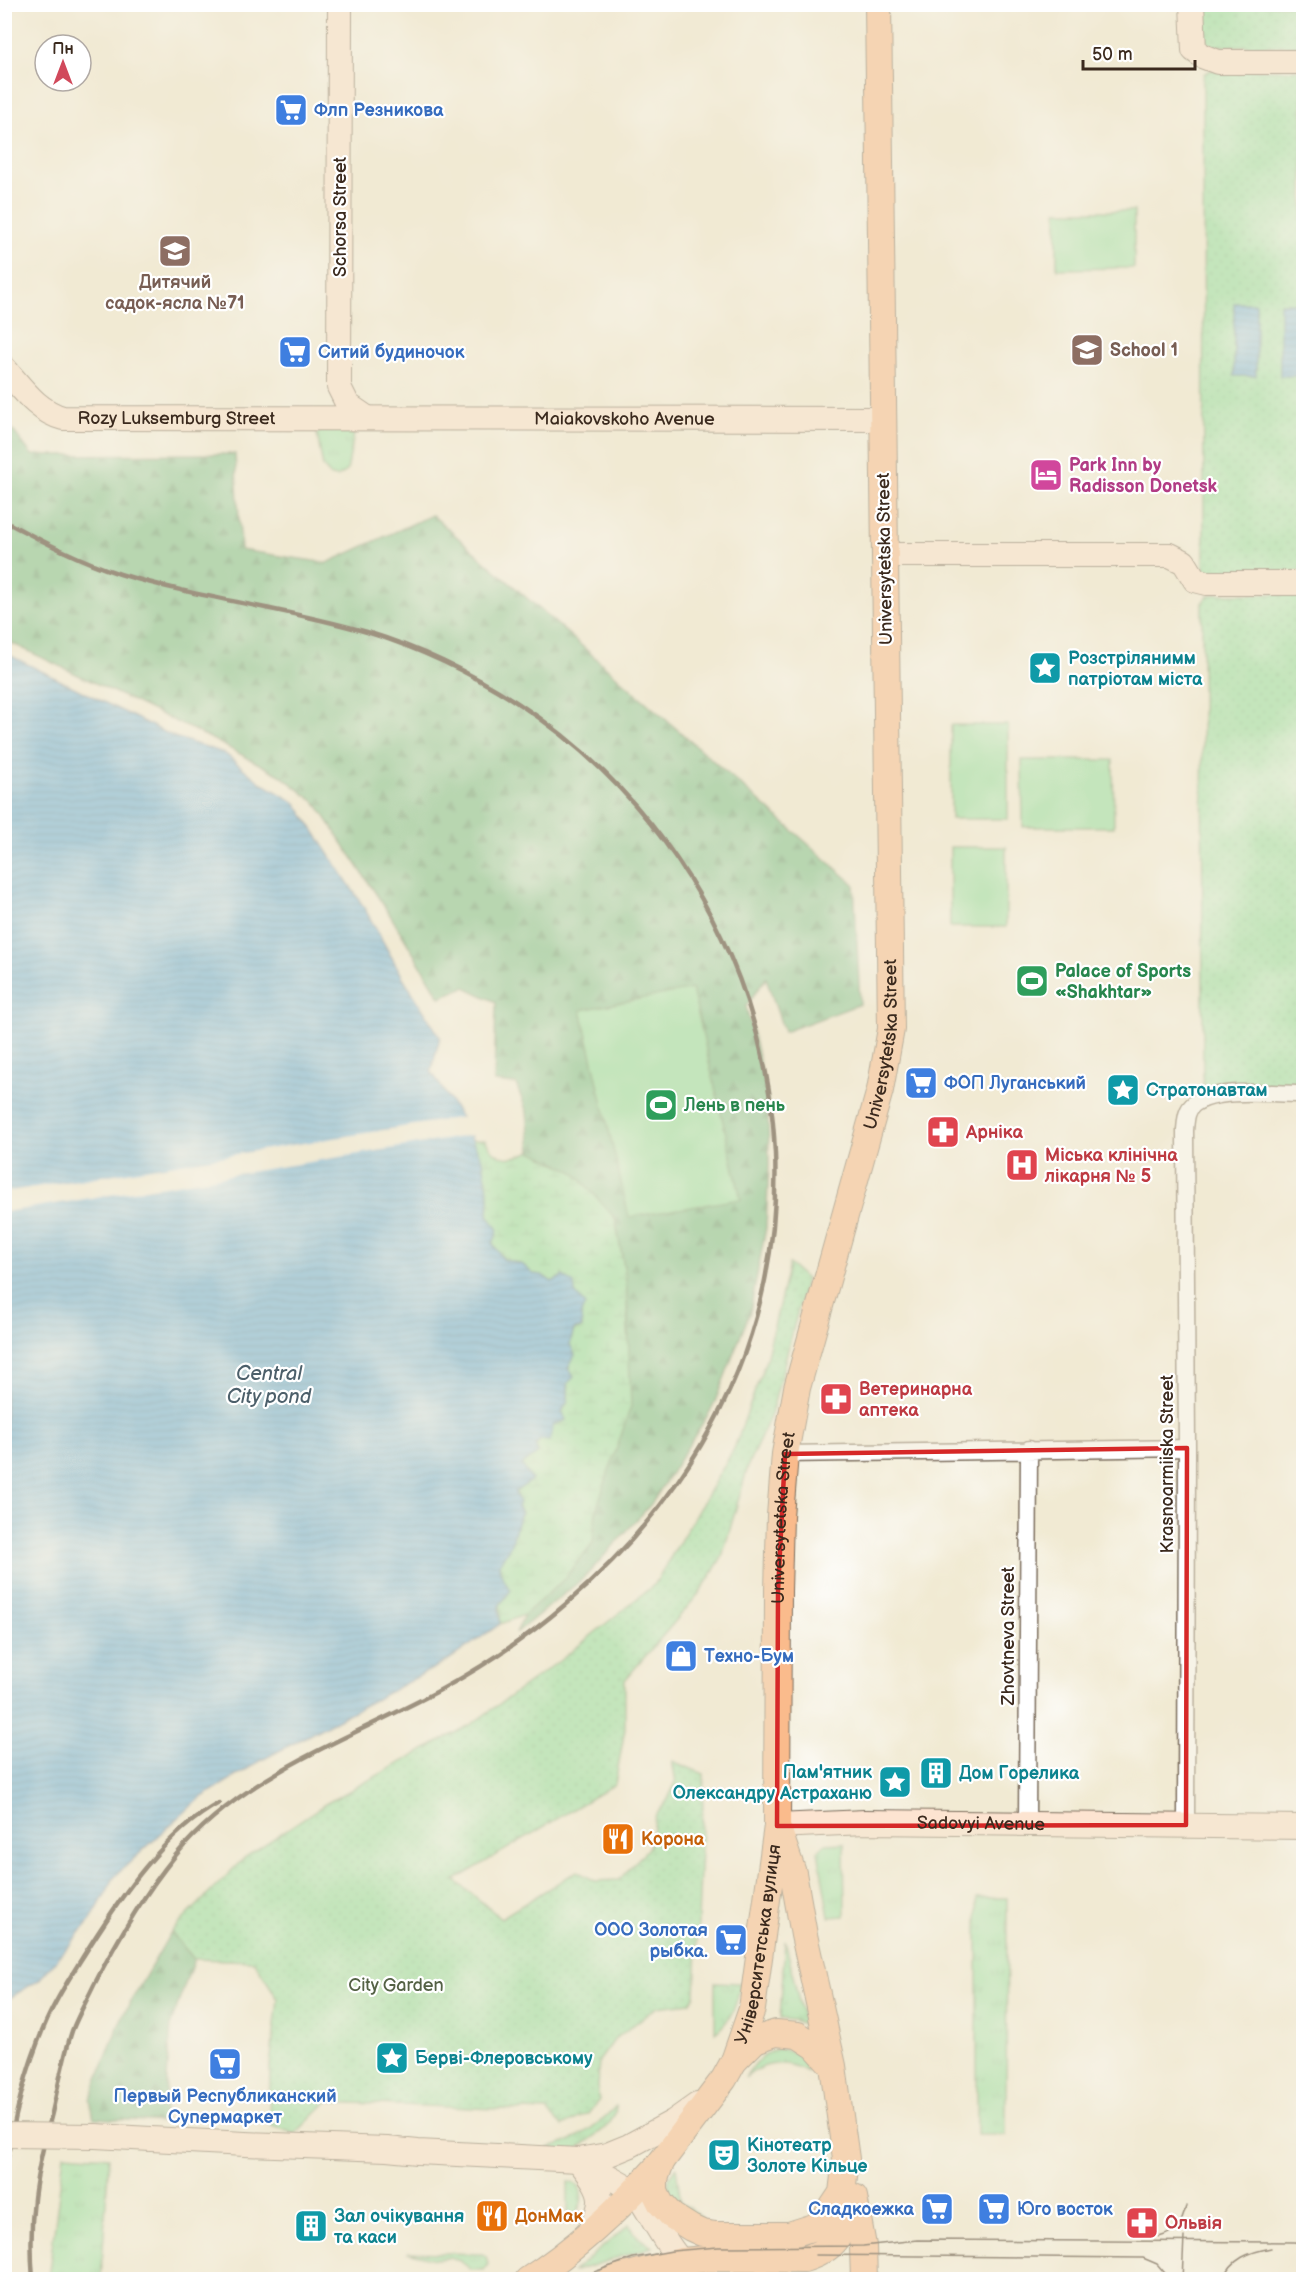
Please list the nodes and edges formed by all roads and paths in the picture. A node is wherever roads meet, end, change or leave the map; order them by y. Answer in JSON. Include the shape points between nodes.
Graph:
{"nodes":[{"id":1,"x":340,"y":4,"type":"edge"},
{"id":2,"x":878,"y":4,"type":"edge"},
{"id":3,"x":1192,"y":4,"type":"edge"},
{"id":4,"x":1304,"y":62,"type":"edge"},
{"id":5,"x":4,"y":368,"type":"edge"},
{"id":6,"x":339,"y":387,"type":"junction"},
{"id":7,"x":318,"y":418,"type":"junction"},
{"id":8,"x":367,"y":418,"type":"junction"},
{"id":9,"x":883,"y":419,"type":"junction"},
{"id":10,"x":885,"y":555,"type":"junction"},
{"id":11,"x":1304,"y":583,"type":"edge"},
{"id":12,"x":1304,"y":1094,"type":"edge"},
{"id":13,"x":1187,"y":1448,"type":"junction"},
{"id":14,"x":1029,"y":1449,"type":"junction"},
{"id":15,"x":785,"y":1454,"type":"junction"},
{"id":16,"x":1027,"y":1824,"type":"junction"},
{"id":17,"x":1186,"y":1825,"type":"junction"},
{"id":18,"x":777,"y":1826,"type":"junction"},
{"id":19,"x":1304,"y":1827,"type":"edge"},
{"id":20,"x":833,"y":2066,"type":"junction"},
{"id":21,"x":716,"y":2085,"type":"junction"},
{"id":22,"x":4,"y":2135,"type":"edge"},
{"id":23,"x":846,"y":2159,"type":"junction"},
{"id":24,"x":579,"y":2160,"type":"junction"},
{"id":25,"x":661,"y":2162,"type":"junction"},
{"id":26,"x":635,"y":2191,"type":"junction"},
{"id":27,"x":672,"y":2216,"type":"junction"},
{"id":28,"x":588,"y":2234,"type":"junction"},
{"id":29,"x":681,"y":2261,"type":"junction"},
{"id":30,"x":863,"y":2268,"type":"edge"},
{"id":31,"x":783,"y":2270,"type":"edge"},
{"id":32,"x":528,"y":2280,"type":"edge"},
{"id":33,"x":610,"y":2280,"type":"edge"}],
"edges":[{"from":1,"to":6,"type":"street","name":"Schorsa Street"},
{"from":2,"to":9,"type":"main road","name":"Universytetska Street"},
{"from":3,"to":4,"type":"street","via":[[1194,50],[1202,56],[1218,62]]},
{"from":5,"to":7,"type":"street","name":"Rozy Luksemburg Street","via":[[40,408],[63,418]]},
{"from":6,"to":7,"type":"street","via":[[335,405]]},
{"from":6,"to":8,"type":"street","via":[[348,405]]},
{"from":7,"to":8,"type":"street","name":"Rozy Luksemburg Street"},
{"from":8,"to":9,"type":"street","name":"Maiakovskoho Avenue"},
{"from":9,"to":10,"type":"main road","name":"Universytetska Street"},
{"from":10,"to":11,"type":"street","via":[[1170,555],[1184,562],[1195,580],[1207,583]]},
{"from":10,"to":15,"type":"main road","name":"Universytetska Street","via":[[891,1029],[880,1090],[797,1388]]},
{"from":12,"to":13,"type":"street","name":"Krasnoarmiiska Street","via":[[1207,1097],[1187,1113]]},
{"from":13,"to":14,"type":"street"},
{"from":13,"to":17,"type":"street","name":"Krasnoarmiiska Street"},
{"from":14,"to":15,"type":"street"},
{"from":14,"to":16,"type":"street","name":"Zhovtneva Street"},
{"from":15,"to":18,"type":"main road","name":"Universytetska Street","via":[[778,1591]]},
{"from":16,"to":17,"type":"street","name":"Sadovyi Avenue"},
{"from":16,"to":18,"type":"street","name":"Sadovyi Avenue","via":[[861,1822]]},
{"from":17,"to":19,"type":"street","name":"Sadovyi Avenue"},
{"from":18,"to":20,"type":"main road","name":"Universytetska Street","via":[[793,1873]]},
{"from":18,"to":21,"type":"main road","name":"Університетська вулиця","via":[[752,2009]]},
{"from":20,"to":21,"type":"main road","via":[[815,2046],[798,2035],[776,2033],[755,2040]]},
{"from":20,"to":23,"type":"main road"},
{"from":21,"to":24,"type":"street","via":[[681,2117],[629,2146]]},
{"from":21,"to":25,"type":"main road"},
{"from":22,"to":24,"type":"street","bridge":true},
{"from":23,"to":27,"type":"main road","via":[[842,2193],[832,2211],[814,2227],[789,2235],[716,2235],[691,2228]]},
{"from":23,"to":30,"type":"main road","via":[[863,2246]]},
{"from":23,"to":31,"type":"main road","via":[[846,2214],[832,2247]]},
{"from":24,"to":26,"type":"street"},
{"from":24,"to":28,"type":"street","via":[[599,2186],[602,2201]]},
{"from":25,"to":26,"type":"main road"},
{"from":25,"to":27,"type":"main road","via":[[655,2192]]},
{"from":26,"to":27,"type":"street"},
{"from":26,"to":28,"type":"main road"},
{"from":26,"to":29,"type":"street"},
{"from":28,"to":32,"type":"main road"},
{"from":29,"to":31,"type":"main road","via":[[717,2258]]},
{"from":29,"to":33,"type":"main road"}]}
